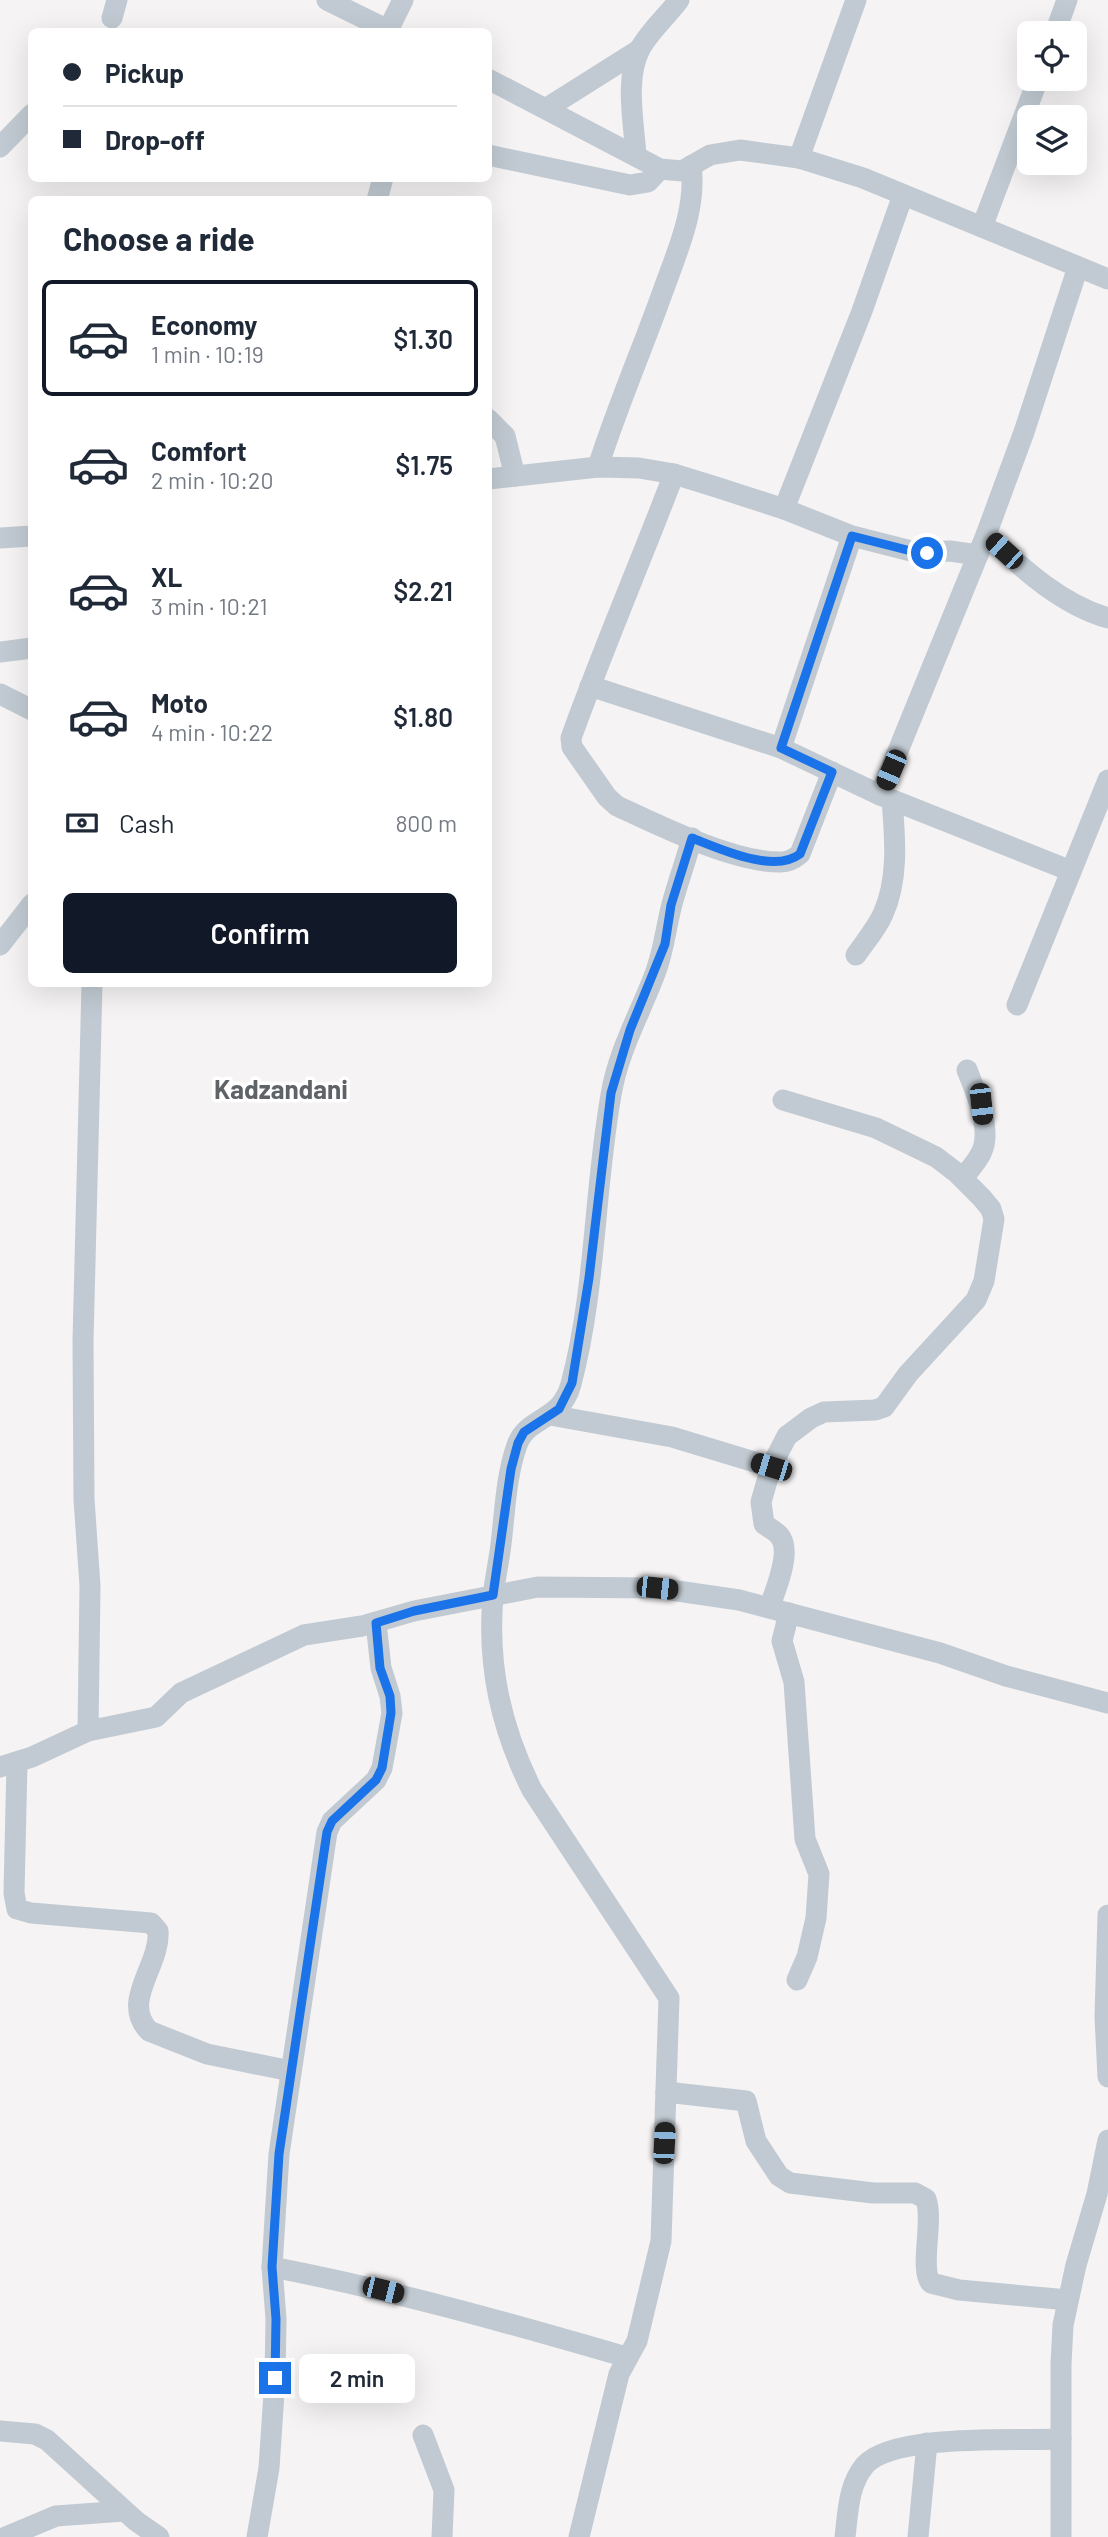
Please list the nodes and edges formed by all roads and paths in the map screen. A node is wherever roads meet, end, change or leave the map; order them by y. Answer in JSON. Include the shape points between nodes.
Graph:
{"nodes":[{"id":1,"x":327,"y":0,"type":"edge"},
{"id":2,"x":403,"y":0,"type":"edge"},
{"id":3,"x":679,"y":0,"type":"edge"},
{"id":4,"x":856,"y":0,"type":"edge"},
{"id":5,"x":1067,"y":0,"type":"edge"},
{"id":6,"x":1059,"y":21,"type":"edge"},
{"id":7,"x":384,"y":28,"type":"edge"},
{"id":8,"x":391,"y":28,"type":"edge"},
{"id":9,"x":639,"y":50,"type":"junction"},
{"id":10,"x":492,"y":81,"type":"edge"},
{"id":11,"x":1033,"y":91,"type":"edge"},
{"id":12,"x":547,"y":108,"type":"junction"},
{"id":13,"x":28,"y":118,"type":"edge"},
{"id":14,"x":0,"y":147,"type":"edge"},
{"id":15,"x":492,"y":156,"type":"edge"},
{"id":16,"x":636,"y":156,"type":"junction"},
{"id":17,"x":799,"y":158,"type":"junction"},
{"id":18,"x":691,"y":166,"type":"junction"},
{"id":19,"x":660,"y":169,"type":"junction"},
{"id":20,"x":903,"y":195,"type":"junction"},
{"id":21,"x":982,"y":228,"type":"junction"},
{"id":22,"x":1078,"y":267,"type":"junction"},
{"id":23,"x":1108,"y":279,"type":"edge"},
{"id":24,"x":492,"y":423,"type":"edge"},
{"id":25,"x":598,"y":467,"type":"junction"},
{"id":26,"x":674,"y":474,"type":"junction"},
{"id":27,"x":515,"y":476,"type":"junction"},
{"id":28,"x":492,"y":479,"type":"edge"},
{"id":29,"x":784,"y":509,"type":"junction"},
{"id":30,"x":986,"y":535,"type":"junction"},
{"id":31,"x":28,"y":536,"type":"edge"},
{"id":32,"x":852,"y":536,"type":"junction"},
{"id":33,"x":0,"y":538,"type":"edge"},
{"id":34,"x":978,"y":555,"type":"junction"},
{"id":35,"x":1108,"y":618,"type":"edge"},
{"id":36,"x":28,"y":648,"type":"edge"},
{"id":37,"x":0,"y":652,"type":"edge"},
{"id":38,"x":590,"y":685,"type":"junction"},
{"id":39,"x":0,"y":694,"type":"edge"},
{"id":40,"x":28,"y":708,"type":"edge"},
{"id":41,"x":781,"y":748,"type":"junction"},
{"id":42,"x":832,"y":772,"type":"junction"},
{"id":43,"x":1108,"y":780,"type":"edge"},
{"id":44,"x":886,"y":798,"type":"junction"},
{"id":45,"x":692,"y":838,"type":"junction"},
{"id":46,"x":1071,"y":871,"type":"junction"},
{"id":47,"x":28,"y":909,"type":"edge"},
{"id":48,"x":0,"y":945,"type":"edge"},
{"id":49,"x":856,"y":955,"type":"dead end"},
{"id":50,"x":92,"y":987,"type":"edge"},
{"id":51,"x":1017,"y":1005,"type":"dead end"},
{"id":52,"x":967,"y":1070,"type":"dead end"},
{"id":53,"x":783,"y":1100,"type":"dead end"},
{"id":54,"x":963,"y":1178,"type":"junction"},
{"id":55,"x":550,"y":1415,"type":"junction"},
{"id":56,"x":771,"y":1467,"type":"junction"},
{"id":57,"x":493,"y":1595,"type":"junction"},
{"id":58,"x":779,"y":1611,"type":"junction"},
{"id":59,"x":376,"y":1623,"type":"junction"},
{"id":60,"x":1108,"y":1703,"type":"edge"},
{"id":61,"x":88,"y":1731,"type":"junction"},
{"id":62,"x":9,"y":1765,"type":"edge"},
{"id":63,"x":1108,"y":1915,"type":"edge"},
{"id":64,"x":797,"y":1980,"type":"dead end"},
{"id":65,"x":291,"y":2071,"type":"junction"},
{"id":66,"x":1108,"y":2077,"type":"edge"},
{"id":67,"x":666,"y":2092,"type":"junction"},
{"id":68,"x":1108,"y":2140,"type":"edge"},
{"id":69,"x":272,"y":2267,"type":"junction"},
{"id":70,"x":1068,"y":2300,"type":"junction"},
{"id":71,"x":626,"y":2357,"type":"junction"},
{"id":72,"x":0,"y":2431,"type":"edge"},
{"id":73,"x":423,"y":2435,"type":"dead end"},
{"id":74,"x":1061,"y":2439,"type":"junction"},
{"id":75,"x":927,"y":2443,"type":"junction"},
{"id":76,"x":124,"y":2511,"type":"junction"},
{"id":77,"x":6,"y":2537,"type":"edge"},
{"id":78,"x":159,"y":2537,"type":"edge"},
{"id":79,"x":257,"y":2537,"type":"edge"},
{"id":80,"x":442,"y":2537,"type":"edge"},
{"id":81,"x":579,"y":2537,"type":"edge"},
{"id":82,"x":845,"y":2537,"type":"edge"},
{"id":83,"x":918,"y":2537,"type":"edge"},
{"id":84,"x":1061,"y":2537,"type":"edge"}],
"edges":[{"from":1,"to":7,"type":"street"},
{"from":2,"to":8,"type":"street"},
{"from":3,"to":9,"type":"street"},
{"from":4,"to":17,"type":"street"},
{"from":5,"to":6,"type":"street"},
{"from":9,"to":12,"type":"street"},
{"from":9,"to":16,"type":"street","via":[[633,90]]},
{"from":10,"to":12,"type":"street"},
{"from":11,"to":21,"type":"street"},
{"from":12,"to":16,"type":"street"},
{"from":13,"to":14,"type":"street"},
{"from":15,"to":19,"type":"street","via":[[630,185],[648,182]]},
{"from":16,"to":19,"type":"street"},
{"from":17,"to":18,"type":"street","via":[[730,151]]},
{"from":17,"to":20,"type":"street"},
{"from":18,"to":19,"type":"street","via":[[676,172]]},
{"from":18,"to":25,"type":"street","via":[[691,202],[678,249]]},
{"from":20,"to":21,"type":"street"},
{"from":20,"to":29,"type":"street"},
{"from":21,"to":22,"type":"street"},
{"from":22,"to":23,"type":"street"},
{"from":22,"to":30,"type":"street"},
{"from":24,"to":27,"type":"street","via":[[505,436]]},
{"from":25,"to":26,"type":"street"},
{"from":25,"to":27,"type":"street"},
{"from":26,"to":29,"type":"street"},
{"from":26,"to":38,"type":"street"},
{"from":27,"to":28,"type":"street"},
{"from":29,"to":32,"type":"street"},
{"from":30,"to":34,"type":"street"},
{"from":30,"to":35,"type":"street","via":[[1077,607]]},
{"from":31,"to":33,"type":"street"},
{"from":32,"to":34,"type":"street","via":[[915,552]]},
{"from":32,"to":41,"type":"street"},
{"from":34,"to":44,"type":"street"},
{"from":36,"to":37,"type":"street"},
{"from":38,"to":41,"type":"street"},
{"from":38,"to":45,"type":"street","via":[[571,738],[578,756],[617,806]]},
{"from":39,"to":40,"type":"street"},
{"from":41,"to":42,"type":"street"},
{"from":42,"to":44,"type":"street"},
{"from":42,"to":45,"type":"street","via":[[800,854],[792,861],[734,853]]},
{"from":43,"to":46,"type":"street"},
{"from":44,"to":46,"type":"street"},
{"from":44,"to":49,"type":"street","via":[[895,856],[891,893],[883,915]]},
{"from":45,"to":55,"type":"street","via":[[671,905],[665,944],[630,1030],[611,1093],[572,1383],[559,1409]]},
{"from":46,"to":51,"type":"street"},
{"from":47,"to":48,"type":"street"},
{"from":50,"to":61,"type":"street","via":[[83,1341],[84,1499],[90,1586]]},
{"from":52,"to":54,"type":"street","via":[[981,1102],[985,1144]]},
{"from":53,"to":54,"type":"street","via":[[876,1128],[936,1157]]},
{"from":54,"to":56,"type":"street","via":[[991,1209],[994,1219],[984,1281],[975,1300],[884,1407],[816,1415],[787,1436]]},
{"from":55,"to":56,"type":"street","via":[[672,1437]]},
{"from":55,"to":57,"type":"street","via":[[524,1432],[518,1443]]},
{"from":56,"to":58,"type":"street","via":[[761,1515],[784,1548]]},
{"from":57,"to":58,"type":"street","via":[[538,1587],[609,1585],[710,1594]]},
{"from":57,"to":59,"type":"street"},
{"from":57,"to":67,"type":"street","via":[[491,1657],[496,1693],[522,1770],[669,1998]]},
{"from":58,"to":60,"type":"street"},
{"from":58,"to":64,"type":"street","via":[[794,1682],[805,1839],[819,1874],[816,1918]]},
{"from":59,"to":61,"type":"street","via":[[296,1637],[181,1693],[156,1717]]},
{"from":59,"to":65,"type":"street","via":[[391,1713],[382,1768],[327,1832]]},
{"from":61,"to":62,"type":"street"},
{"from":62,"to":65,"type":"street","via":[[18,1909],[150,1923],[158,1931],[158,1943],[138,2000],[143,2025],[207,2054]]},
{"from":63,"to":66,"type":"street"},
{"from":65,"to":69,"type":"street","via":[[279,2154]]},
{"from":67,"to":70,"type":"street","via":[[746,2101],[756,2141],[779,2176],[790,2183],[873,2193],[908,2192],[926,2199],[929,2241],[925,2274],[931,2283]]},
{"from":67,"to":71,"type":"street","via":[[662,2241],[637,2341]]},
{"from":68,"to":70,"type":"street"},
{"from":69,"to":71,"type":"street","via":[[481,2314]]},
{"from":69,"to":79,"type":"street","via":[[275,2378],[269,2468]]},
{"from":70,"to":74,"type":"street","via":[[1061,2344]]},
{"from":71,"to":81,"type":"street"},
{"from":72,"to":76,"type":"street","via":[[35,2434],[47,2440]]},
{"from":73,"to":80,"type":"street","via":[[444,2490]]},
{"from":74,"to":75,"type":"street"},
{"from":74,"to":84,"type":"street"},
{"from":75,"to":82,"type":"street","via":[[874,2458],[865,2465],[852,2487]]},
{"from":75,"to":83,"type":"street"},
{"from":76,"to":77,"type":"street","via":[[56,2516]]},
{"from":76,"to":78,"type":"street"}]}
